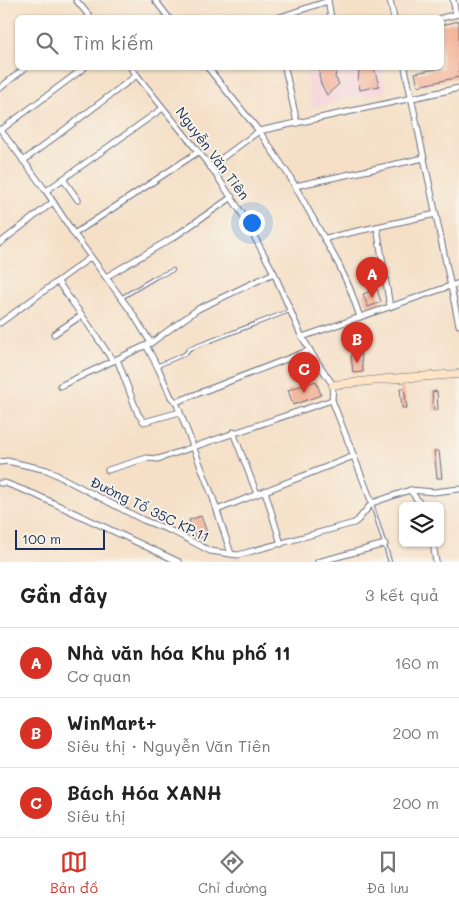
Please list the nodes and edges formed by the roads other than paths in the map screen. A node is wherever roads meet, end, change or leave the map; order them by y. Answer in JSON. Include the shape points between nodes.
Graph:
{"nodes":[{"id":1,"x":76,"y":0,"type":"edge"},
{"id":2,"x":155,"y":0,"type":"edge"},
{"id":3,"x":390,"y":0,"type":"edge"},
{"id":4,"x":453,"y":0,"type":"edge"},
{"id":5,"x":328,"y":1,"type":"edge"},
{"id":6,"x":458,"y":14,"type":"edge"},
{"id":7,"x":87,"y":15,"type":"edge"},
{"id":8,"x":167,"y":15,"type":"edge"},
{"id":9,"x":286,"y":15,"type":"edge"},
{"id":10,"x":330,"y":15,"type":"edge"},
{"id":11,"x":393,"y":15,"type":"edge"},
{"id":12,"x":444,"y":17,"type":"edge"},
{"id":13,"x":22,"y":70,"type":"edge"},
{"id":14,"x":81,"y":70,"type":"edge"},
{"id":15,"x":133,"y":70,"type":"edge"},
{"id":16,"x":210,"y":70,"type":"edge"},
{"id":17,"x":284,"y":70,"type":"edge"},
{"id":18,"x":405,"y":70,"type":"edge"},
{"id":19,"x":137,"y":75,"type":"junction"},
{"id":20,"x":0,"y":88,"type":"edge"},
{"id":21,"x":459,"y":88,"type":"edge"},
{"id":22,"x":411,"y":98,"type":"junction"},
{"id":23,"x":163,"y":108,"type":"junction"},
{"id":24,"x":297,"y":123,"type":"junction"},
{"id":25,"x":0,"y":130,"type":"edge"},
{"id":26,"x":258,"y":132,"type":"junction"},
{"id":27,"x":198,"y":152,"type":"junction"},
{"id":28,"x":424,"y":158,"type":"junction"},
{"id":29,"x":23,"y":161,"type":"junction"},
{"id":30,"x":210,"y":167,"type":"junction"},
{"id":31,"x":63,"y":179,"type":"junction"},
{"id":32,"x":295,"y":186,"type":"junction"},
{"id":33,"x":46,"y":191,"type":"junction"},
{"id":34,"x":232,"y":198,"type":"junction"},
{"id":35,"x":78,"y":200,"type":"dead end"},
{"id":36,"x":53,"y":202,"type":"junction"},
{"id":37,"x":436,"y":214,"type":"junction"},
{"id":38,"x":377,"y":227,"type":"junction"},
{"id":39,"x":74,"y":234,"type":"junction"},
{"id":40,"x":326,"y":238,"type":"junction"},
{"id":41,"x":0,"y":243,"type":"edge"},
{"id":42,"x":91,"y":257,"type":"junction"},
{"id":43,"x":173,"y":270,"type":"dead end"},
{"id":44,"x":274,"y":273,"type":"junction"},
{"id":45,"x":106,"y":277,"type":"junction"},
{"id":46,"x":58,"y":282,"type":"junction"},
{"id":47,"x":459,"y":283,"type":"edge"},
{"id":48,"x":451,"y":286,"type":"junction"},
{"id":49,"x":121,"y":298,"type":"junction"},
{"id":50,"x":390,"y":307,"type":"junction"},
{"id":51,"x":290,"y":310,"type":"junction"},
{"id":52,"x":458,"y":314,"type":"edge"},
{"id":53,"x":82,"y":315,"type":"junction"},
{"id":54,"x":360,"y":318,"type":"junction"},
{"id":55,"x":0,"y":323,"type":"edge"},
{"id":56,"x":459,"y":324,"type":"edge"},
{"id":57,"x":54,"y":334,"type":"dead end"},
{"id":58,"x":302,"y":337,"type":"junction"},
{"id":59,"x":148,"y":344,"type":"junction"},
{"id":60,"x":310,"y":350,"type":"junction"},
{"id":61,"x":115,"y":360,"type":"junction"},
{"id":62,"x":157,"y":366,"type":"junction"},
{"id":63,"x":459,"y":374,"type":"edge"},
{"id":64,"x":333,"y":385,"type":"junction"},
{"id":65,"x":60,"y":386,"type":"dead end"},
{"id":66,"x":332,"y":400,"type":"junction"},
{"id":67,"x":176,"y":402,"type":"junction"},
{"id":68,"x":180,"y":412,"type":"junction"},
{"id":69,"x":233,"y":432,"type":"junction"},
{"id":70,"x":192,"y":447,"type":"junction"},
{"id":71,"x":354,"y":456,"type":"junction"},
{"id":72,"x":0,"y":462,"type":"edge"},
{"id":73,"x":108,"y":470,"type":"dead end"},
{"id":74,"x":0,"y":483,"type":"edge"},
{"id":75,"x":459,"y":489,"type":"edge"},
{"id":76,"x":410,"y":490,"type":"junction"},
{"id":77,"x":265,"y":491,"type":"junction"},
{"id":78,"x":257,"y":494,"type":"junction"},
{"id":79,"x":419,"y":502,"type":"edge"},
{"id":80,"x":372,"y":503,"type":"junction"},
{"id":81,"x":217,"y":510,"type":"junction"},
{"id":82,"x":281,"y":544,"type":"junction"},
{"id":83,"x":385,"y":544,"type":"junction"},
{"id":84,"x":434,"y":547,"type":"edge"},
{"id":85,"x":231,"y":554,"type":"junction"},
{"id":86,"x":179,"y":562,"type":"edge"},
{"id":87,"x":318,"y":562,"type":"edge"},
{"id":88,"x":390,"y":562,"type":"edge"},
{"id":89,"x":436,"y":562,"type":"edge"}],
"edges":[{"from":1,"to":7,"type":"street"},
{"from":2,"to":8,"type":"street"},
{"from":3,"to":11,"type":"street"},
{"from":4,"to":6,"type":"street"},
{"from":5,"to":9,"type":"street"},
{"from":5,"to":10,"type":"street"},
{"from":6,"to":12,"type":"street"},
{"from":13,"to":20,"type":"street"},
{"from":14,"to":25,"type":"street"},
{"from":15,"to":19,"type":"street","name":"Nguyễn Văn Tiên"},
{"from":16,"to":26,"type":"street"},
{"from":17,"to":24,"type":"street"},
{"from":18,"to":22,"type":"street"},
{"from":19,"to":23,"type":"street","name":"Nguyễn Văn Tiên"},
{"from":19,"to":29,"type":"street"},
{"from":21,"to":22,"type":"street"},
{"from":22,"to":24,"type":"street"},
{"from":22,"to":28,"type":"street"},
{"from":23,"to":27,"type":"street","name":"Nguyễn Văn Tiên"},
{"from":23,"to":31,"type":"street"},
{"from":24,"to":26,"type":"street"},
{"from":25,"to":29,"type":"street"},
{"from":26,"to":30,"type":"street"},
{"from":26,"to":32,"type":"street"},
{"from":27,"to":30,"type":"street","name":"Nguyễn Văn Tiên"},
{"from":27,"to":39,"type":"street"},
{"from":28,"to":32,"type":"street"},
{"from":28,"to":37,"type":"street"},
{"from":29,"to":33,"type":"street"},
{"from":30,"to":34,"type":"street","name":"Nguyễn Văn Tiên"},
{"from":31,"to":33,"type":"street"},
{"from":31,"to":35,"type":"street"},
{"from":32,"to":40,"type":"street"},
{"from":33,"to":36,"type":"street"},
{"from":34,"to":44,"type":"street","name":"Nguyễn Văn Tiên"},
{"from":34,"to":45,"type":"street"},
{"from":36,"to":39,"type":"street"},
{"from":36,"to":41,"type":"street"},
{"from":37,"to":38,"type":"street"},
{"from":37,"to":48,"type":"street"},
{"from":38,"to":40,"type":"street"},
{"from":38,"to":50,"type":"street"},
{"from":39,"to":42,"type":"street"},
{"from":40,"to":54,"type":"street","via":[[347,281]]},
{"from":42,"to":45,"type":"street"},
{"from":42,"to":46,"type":"street"},
{"from":43,"to":49,"type":"lane"},
{"from":44,"to":51,"type":"street","name":"Nguyễn Văn Tiên"},
{"from":44,"to":59,"type":"street","via":[[198,309]]},
{"from":45,"to":49,"type":"street"},
{"from":46,"to":53,"type":"street"},
{"from":46,"to":55,"type":"street"},
{"from":47,"to":48,"type":"street"},
{"from":48,"to":50,"type":"street"},
{"from":48,"to":52,"type":"street"},
{"from":49,"to":59,"type":"street"},
{"from":50,"to":54,"type":"street"},
{"from":51,"to":58,"type":"street","name":"Nguyễn Văn Tiên"},
{"from":51,"to":62,"type":"lane","via":[[189,349],[185,354]]},
{"from":52,"to":56,"type":"street"},
{"from":53,"to":57,"type":"street"},
{"from":53,"to":61,"type":"street"},
{"from":54,"to":58,"type":"street"},
{"from":58,"to":60,"type":"street","name":"Nguyễn Văn Tiên"},
{"from":59,"to":61,"type":"street"},
{"from":59,"to":62,"type":"street"},
{"from":60,"to":64,"type":"street","name":"Nguyễn Văn Tiên"},
{"from":60,"to":67,"type":"street"},
{"from":61,"to":65,"type":"street"},
{"from":61,"to":68,"type":"street","via":[[144,422]]},
{"from":62,"to":67,"type":"street"},
{"from":63,"to":64,"type":"street"},
{"from":64,"to":66,"type":"street"},
{"from":66,"to":69,"type":"street"},
{"from":66,"to":71,"type":"street"},
{"from":67,"to":68,"type":"street"},
{"from":68,"to":70,"type":"street"},
{"from":69,"to":70,"type":"street"},
{"from":69,"to":78,"type":"street"},
{"from":70,"to":73,"type":"street","via":[[158,459],[147,458]]},
{"from":70,"to":81,"type":"street"},
{"from":71,"to":77,"type":"street"},
{"from":71,"to":80,"type":"street"},
{"from":72,"to":85,"type":"street","name":"Đường Tổ 35C KP.11","via":[[47,470],[210,551]]},
{"from":74,"to":86,"type":"street","via":[[34,494]]},
{"from":75,"to":76,"type":"street"},
{"from":76,"to":79,"type":"street"},
{"from":76,"to":80,"type":"street"},
{"from":77,"to":78,"type":"street"},
{"from":77,"to":82,"type":"street"},
{"from":78,"to":81,"type":"street"},
{"from":80,"to":82,"type":"street","name":"Đường Tổ 35C KP.11","via":[[354,523]]},
{"from":80,"to":83,"type":"lane"},
{"from":81,"to":85,"type":"street"},
{"from":82,"to":85,"type":"street","name":"Đường Tổ 35C KP.11"},
{"from":83,"to":87,"type":"street"},
{"from":83,"to":88,"type":"lane"},
{"from":84,"to":89,"type":"street"}]}
